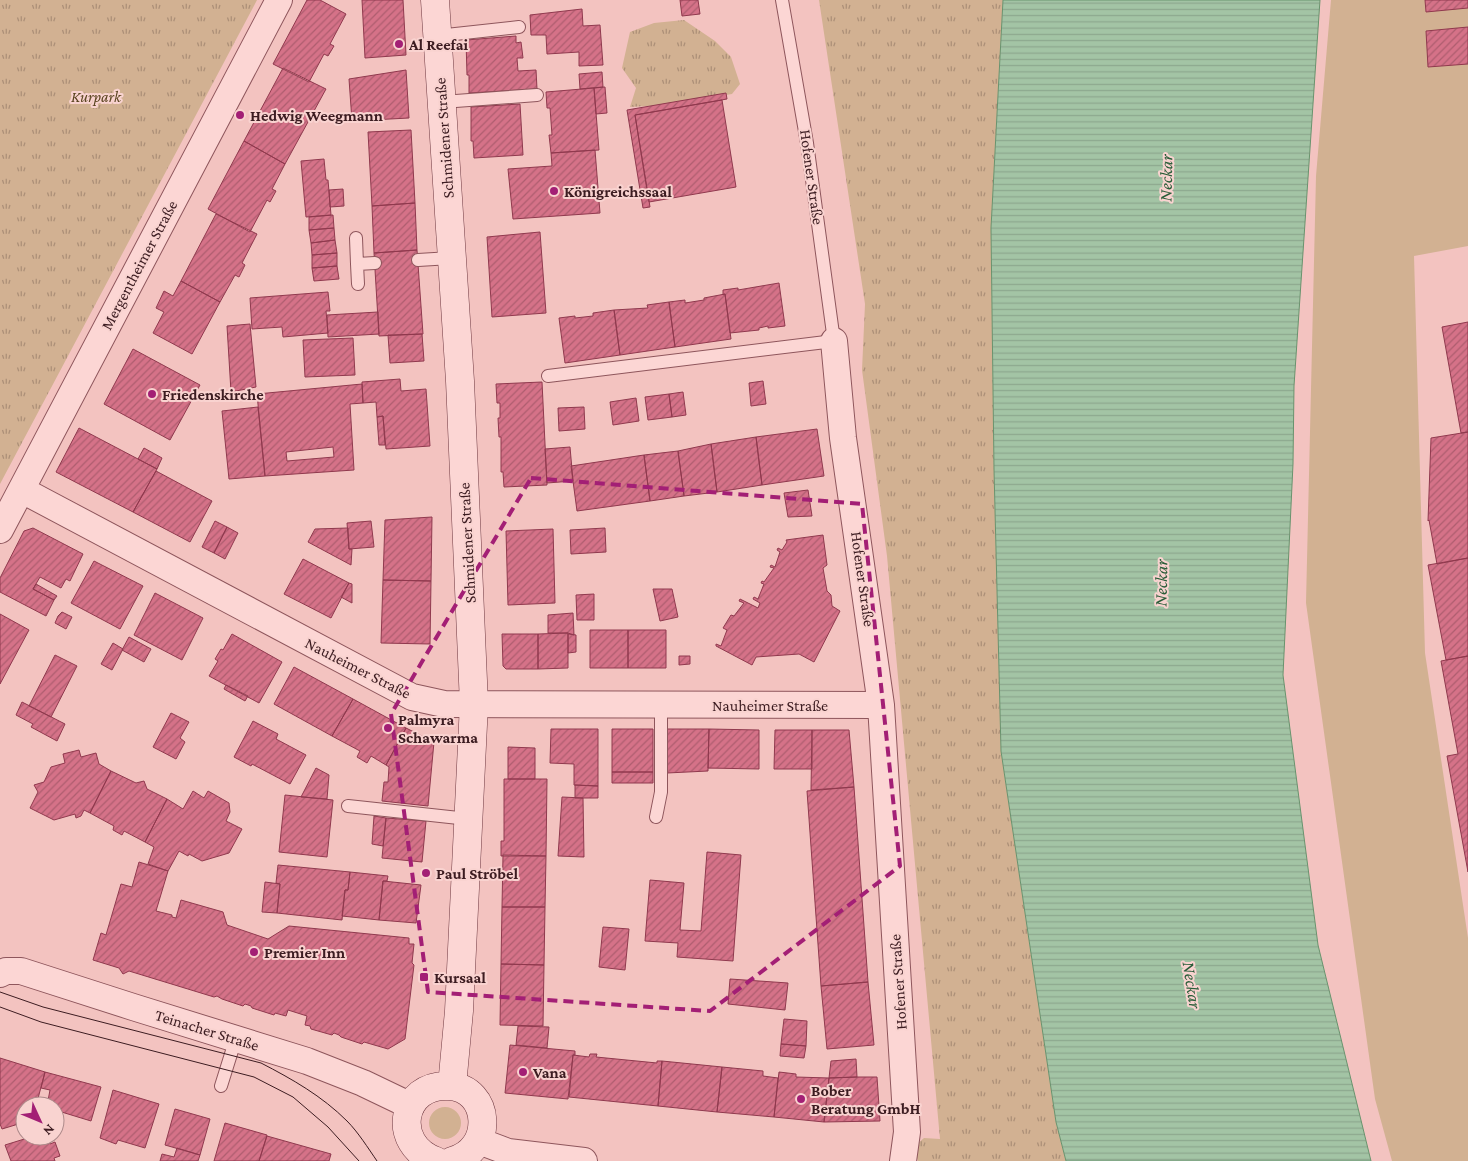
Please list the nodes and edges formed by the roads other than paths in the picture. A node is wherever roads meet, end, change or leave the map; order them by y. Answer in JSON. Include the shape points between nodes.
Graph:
{"nodes":[{"id":1,"x":279,"y":0,"type":"edge"},
{"id":2,"x":435,"y":0,"type":"edge"},
{"id":3,"x":782,"y":0,"type":"edge"},
{"id":4,"x":519,"y":27,"type":"dead end"},
{"id":5,"x":437,"y":36,"type":"junction"},
{"id":6,"x":537,"y":95,"type":"dead end"},
{"id":7,"x":442,"y":102,"type":"junction"},
{"id":8,"x":356,"y":238,"type":"dead end"},
{"id":9,"x":452,"y":258,"type":"junction"},
{"id":10,"x":418,"y":260,"type":"dead end"},
{"id":11,"x":375,"y":263,"type":"dead end"},
{"id":12,"x":357,"y":264,"type":"junction"},
{"id":13,"x":358,"y":284,"type":"dead end"},
{"id":14,"x":834,"y":341,"type":"junction"},
{"id":15,"x":548,"y":376,"type":"dead end"},
{"id":16,"x":22,"y":490,"type":"junction"},
{"id":17,"x":0,"y":530,"type":"edge"},
{"id":18,"x":474,"y":704,"type":"junction"},
{"id":19,"x":661,"y":705,"type":"junction"},
{"id":20,"x":880,"y":705,"type":"junction"},
{"id":21,"x":348,"y":806,"type":"dead end"},
{"id":22,"x":656,"y":817,"type":"dead end"},
{"id":23,"x":468,"y":819,"type":"junction"},
{"id":24,"x":0,"y":974,"type":"edge"},
{"id":25,"x":236,"y":1038,"type":"junction"},
{"id":26,"x":221,"y":1086,"type":"dead end"},
{"id":27,"x":452,"y":1086,"type":"junction"},
{"id":28,"x":410,"y":1106,"type":"junction"},
{"id":29,"x":479,"y":1141,"type":"junction"},
{"id":30,"x":444,"y":1160,"type":"edge"},
{"id":31,"x":584,"y":1161,"type":"edge"},
{"id":32,"x":903,"y":1161,"type":"edge"}],
"edges":[{"from":1,"to":16,"type":"street","name":"Mergentheimer Straße"},
{"from":2,"to":5,"type":"main road","name":"Schmidener Straße"},
{"from":3,"to":14,"type":"lane","name":"Hofener Straße","via":[[807,143]]},
{"from":4,"to":5,"type":"lane"},
{"from":5,"to":7,"type":"main road","name":"Schmidener Straße"},
{"from":6,"to":7,"type":"lane"},
{"from":7,"to":9,"type":"main road","name":"Schmidener Straße"},
{"from":8,"to":12,"type":"lane"},
{"from":9,"to":10,"type":"lane"},
{"from":9,"to":18,"type":"main road","name":"Schmidener Straße"},
{"from":11,"to":12,"type":"lane"},
{"from":12,"to":13,"type":"lane"},
{"from":14,"to":15,"type":"lane"},
{"from":14,"to":20,"type":"street","name":"Hofener Straße","via":[[843,438]]},
{"from":16,"to":17,"type":"street","name":"Mergentheimer Straße"},
{"from":16,"to":18,"type":"street","name":"Nauheimer Straße","via":[[412,697],[444,704]]},
{"from":18,"to":19,"type":"street","name":"Nauheimer Straße"},
{"from":18,"to":23,"type":"main road","name":"Schmidener Straße"},
{"from":19,"to":20,"type":"street","name":"Nauheimer Straße"},
{"from":19,"to":22,"type":"lane","via":[[661,792]]},
{"from":20,"to":32,"type":"street","name":"Hofener Straße","via":[[907,1132]]},
{"from":21,"to":23,"type":"lane"},
{"from":23,"to":27,"type":"main road","name":"Schmidener Straße"},
{"from":24,"to":25,"type":"street","name":"Teinacher Straße","via":[[21,971]]},
{"from":25,"to":26,"type":"lane"},
{"from":25,"to":28,"type":"street","name":"Teinacher Straße","via":[[331,1070]]},
{"from":27,"to":28,"type":"main road","via":[[428,1089]]},
{"from":27,"to":29,"type":"main road","via":[[462,1089],[478,1104],[483,1128]]},
{"from":28,"to":30,"type":"main road","via":[[407,1130],[411,1141],[418,1151]]},
{"from":29,"to":30,"type":"main road","via":[[467,1155]]},
{"from":29,"to":31,"type":"street","via":[[508,1152]]}]}
